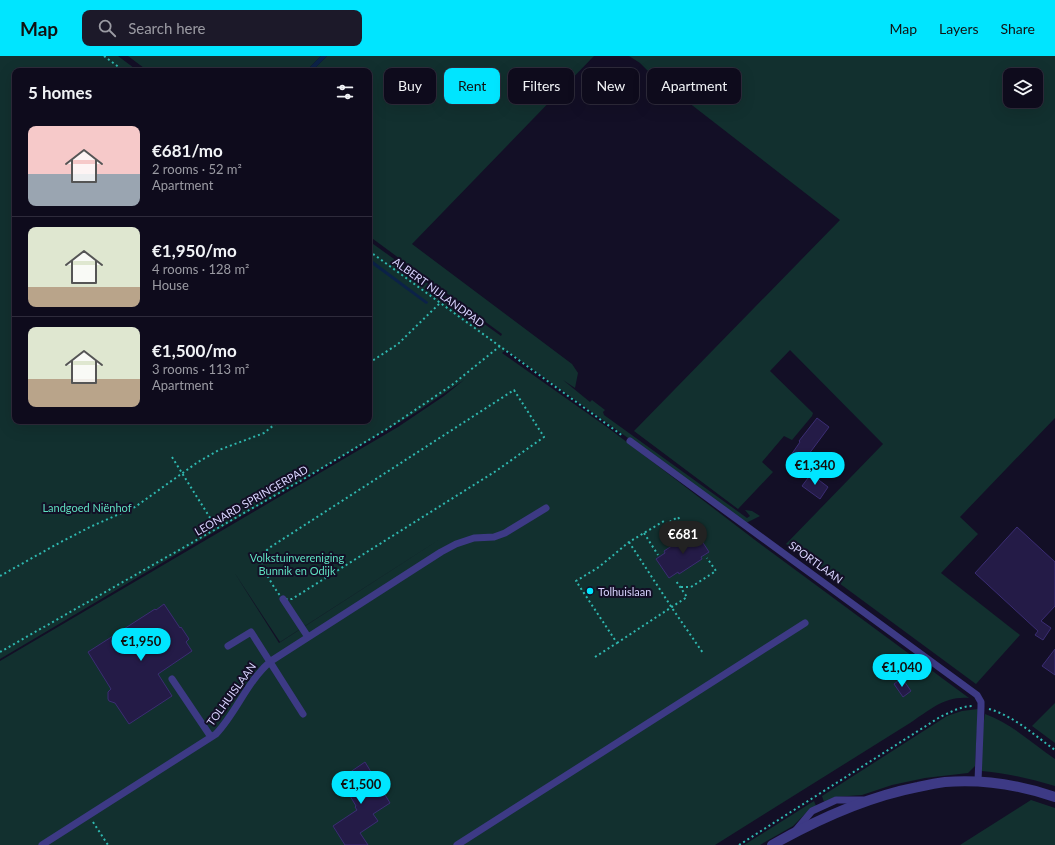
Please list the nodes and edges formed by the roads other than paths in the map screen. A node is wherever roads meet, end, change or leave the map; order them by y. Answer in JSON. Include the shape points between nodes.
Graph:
{"nodes":[{"id":1,"x":630,"y":442,"type":"road end"},
{"id":2,"x":546,"y":508,"type":"dead end"},
{"id":3,"x":283,"y":599,"type":"road end"},
{"id":4,"x":805,"y":623,"type":"dead end"},
{"id":5,"x":308,"y":637,"type":"junction"},
{"id":6,"x":228,"y":646,"type":"dead end"},
{"id":7,"x":271,"y":661,"type":"junction"},
{"id":8,"x":172,"y":679,"type":"dead end"},
{"id":9,"x":303,"y":714,"type":"dead end"},
{"id":10,"x":211,"y":738,"type":"junction"},
{"id":11,"x":978,"y":781,"type":"junction"},
{"id":12,"x":1055,"y":797,"type":"edge"},
{"id":13,"x":42,"y":845,"type":"edge"},
{"id":14,"x":457,"y":845,"type":"edge"},
{"id":15,"x":772,"y":845,"type":"edge"}],
"edges":[{"from":1,"to":11,"type":"lane","name":"SPORTLAAN","via":[[977,695],[981,702]]},
{"from":2,"to":5,"type":"lane","name":"TOLHUISLAAN","via":[[504,533],[474,538],[441,552]]},
{"from":3,"to":5,"type":"lane"},
{"from":4,"to":14,"type":"lane"},
{"from":5,"to":7,"type":"lane","name":"TOLHUISLAAN"},
{"from":6,"to":7,"type":"lane","via":[[251,632]]},
{"from":7,"to":9,"type":"lane"},
{"from":7,"to":10,"type":"lane","name":"TOLHUISLAAN","via":[[259,673],[223,726]]},
{"from":8,"to":10,"type":"lane"},
{"from":10,"to":13,"type":"lane","name":"TOLHUISLAAN"},
{"from":11,"to":12,"type":"street","via":[[1013,786]]},
{"from":11,"to":15,"type":"street","via":[[944,782],[866,800]]}]}
